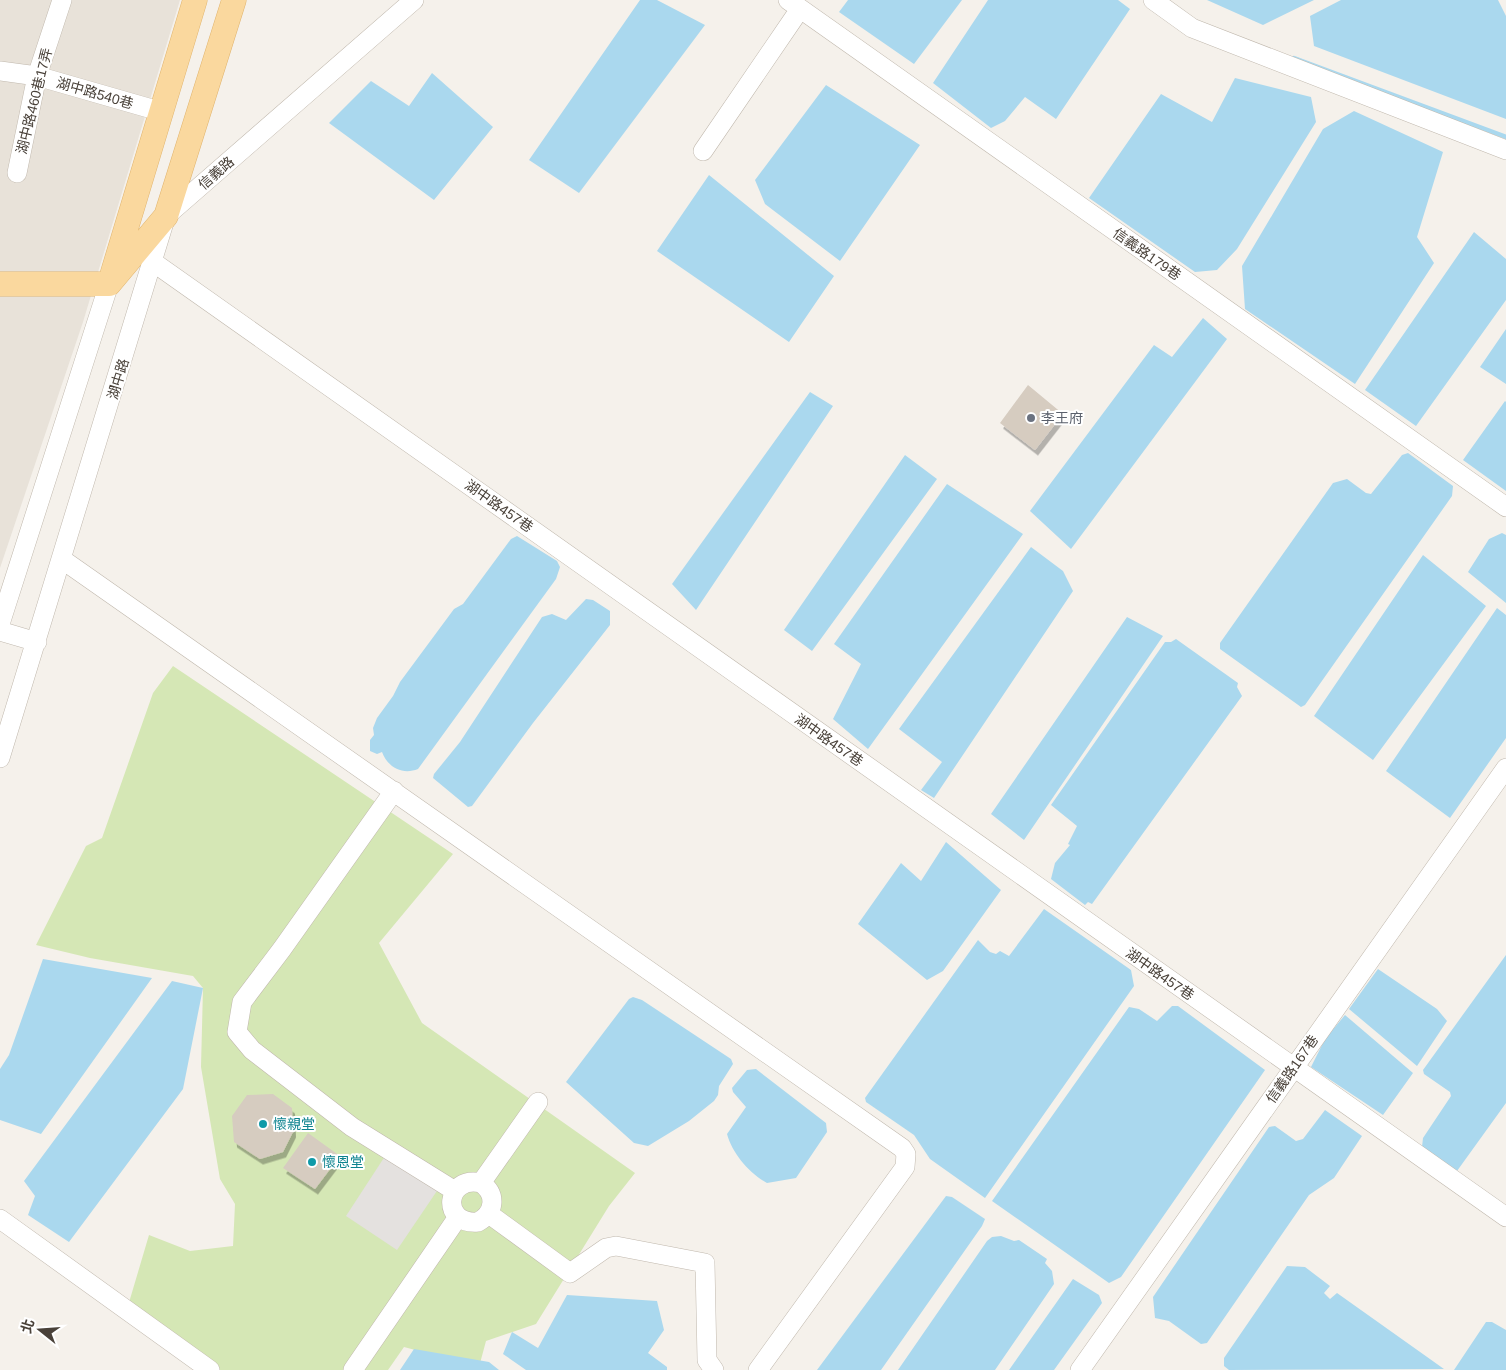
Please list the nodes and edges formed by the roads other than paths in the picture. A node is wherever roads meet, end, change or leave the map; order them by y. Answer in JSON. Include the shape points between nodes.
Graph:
{"nodes":[{"id":1,"x":62,"y":0,"type":"edge"},
{"id":2,"x":195,"y":0,"type":"edge"},
{"id":3,"x":234,"y":0,"type":"edge"},
{"id":4,"x":414,"y":0,"type":"edge"},
{"id":5,"x":1153,"y":0,"type":"edge"},
{"id":6,"x":794,"y":4,"type":"edge"},
{"id":7,"x":0,"y":71,"type":"edge"},
{"id":8,"x":37,"y":76,"type":"junction"},
{"id":9,"x":159,"y":112,"type":"junction"},
{"id":10,"x":1506,"y":150,"type":"edge"},
{"id":11,"x":703,"y":151,"type":"dead end"},
{"id":12,"x":17,"y":173,"type":"dead end"},
{"id":13,"x":166,"y":216,"type":"junction"},
{"id":14,"x":153,"y":262,"type":"junction"},
{"id":15,"x":0,"y":284,"type":"edge"},
{"id":16,"x":109,"y":284,"type":"junction"},
{"id":17,"x":1506,"y":507,"type":"edge"},
{"id":18,"x":62,"y":560,"type":"junction"},
{"id":19,"x":0,"y":624,"type":"edge"},
{"id":20,"x":0,"y":631,"type":"edge"},
{"id":21,"x":36,"y":642,"type":"junction"},
{"id":22,"x":0,"y":758,"type":"edge"},
{"id":23,"x":1506,"y":768,"type":"edge"},
{"id":24,"x":394,"y":791,"type":"junction"},
{"id":25,"x":1292,"y":1068,"type":"junction"},
{"id":26,"x":538,"y":1102,"type":"dead end"},
{"id":27,"x":480,"y":1183,"type":"junction"},
{"id":28,"x":455,"y":1191,"type":"junction"},
{"id":29,"x":489,"y":1214,"type":"junction"},
{"id":30,"x":458,"y":1217,"type":"junction"},
{"id":31,"x":1506,"y":1218,"type":"edge"},
{"id":32,"x":0,"y":1219,"type":"edge"},
{"id":33,"x":210,"y":1370,"type":"edge"},
{"id":34,"x":354,"y":1370,"type":"edge"},
{"id":35,"x":714,"y":1370,"type":"edge"},
{"id":36,"x":758,"y":1370,"type":"edge"},
{"id":37,"x":1080,"y":1370,"type":"edge"}],
"edges":[{"from":1,"to":8,"type":"street","name":"湖中路460巷17弄"},
{"from":2,"to":9,"type":"main road"},
{"from":3,"to":13,"type":"main road","name":"湖中路"},
{"from":4,"to":13,"type":"street","name":"信義路"},
{"from":5,"to":10,"type":"street","via":[[1192,28]]},
{"from":6,"to":11,"type":"street"},
{"from":6,"to":17,"type":"street","name":"信義路179巷"},
{"from":7,"to":8,"type":"street","name":"湖中路540巷"},
{"from":8,"to":9,"type":"street","name":"湖中路540巷"},
{"from":8,"to":12,"type":"street","name":"湖中路460巷17弄"},
{"from":9,"to":16,"type":"main road"},
{"from":13,"to":14,"type":"street","name":"湖中路"},
{"from":13,"to":16,"type":"main road","name":"信義路"},
{"from":14,"to":18,"type":"street","name":"湖中路"},
{"from":14,"to":25,"type":"street","name":"湖中路457巷"},
{"from":15,"to":16,"type":"main road"},
{"from":16,"to":19,"type":"street"},
{"from":18,"to":21,"type":"street","name":"湖中路"},
{"from":18,"to":24,"type":"street"},
{"from":20,"to":21,"type":"street"},
{"from":21,"to":22,"type":"street","name":"湖中路"},
{"from":23,"to":25,"type":"street","name":"信義路167巷"},
{"from":24,"to":28,"type":"street","via":[[242,1002],[237,1032],[252,1050],[352,1127]]},
{"from":24,"to":36,"type":"street","via":[[894,1142],[906,1154],[905,1167]]},
{"from":25,"to":31,"type":"street","name":"湖中路457巷"},
{"from":25,"to":37,"type":"street","name":"信義路167巷"},
{"from":26,"to":27,"type":"street"},
{"from":27,"to":28,"type":"street","via":[[466,1182]]},
{"from":27,"to":29,"type":"street","via":[[493,1200]]},
{"from":28,"to":30,"type":"street","via":[[451,1204]]},
{"from":29,"to":30,"type":"street","via":[[478,1222]]},
{"from":29,"to":35,"type":"street","via":[[570,1272],[606,1248],[616,1246],[705,1264],[707,1360]]},
{"from":30,"to":34,"type":"street"},
{"from":32,"to":33,"type":"street"}]}
